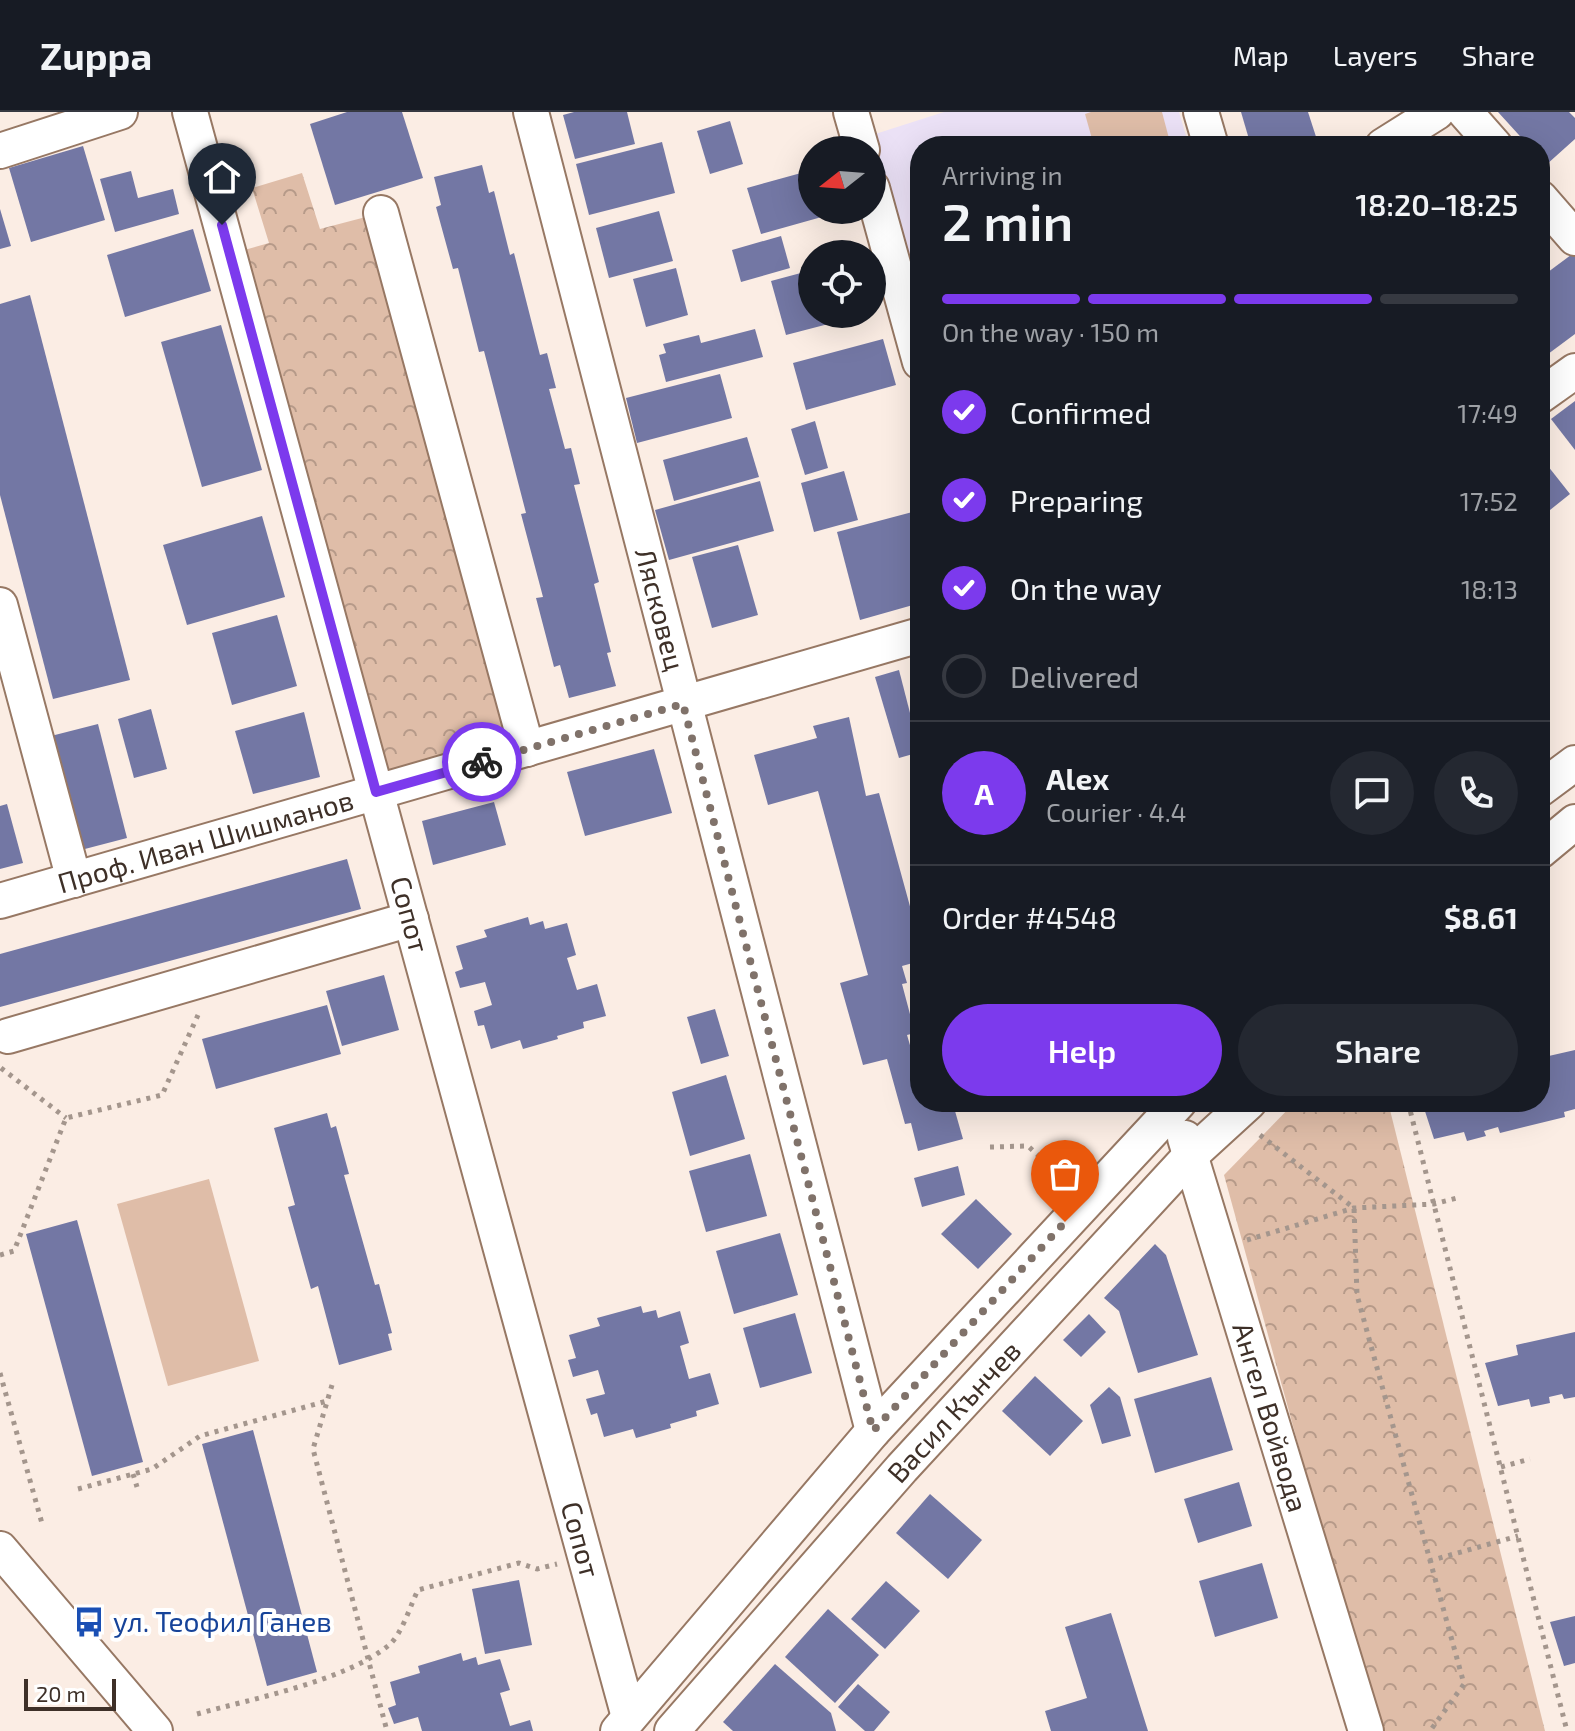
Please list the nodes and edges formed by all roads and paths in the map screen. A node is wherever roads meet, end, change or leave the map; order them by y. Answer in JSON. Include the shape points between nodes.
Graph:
{"nodes":[{"id":1,"x":120,"y":112,"type":"edge"},
{"id":2,"x":190,"y":112,"type":"edge"},
{"id":3,"x":531,"y":112,"type":"edge"},
{"id":4,"x":851,"y":112,"type":"edge"},
{"id":5,"x":1201,"y":112,"type":"edge"},
{"id":6,"x":1437,"y":112,"type":"edge"},
{"id":7,"x":1465,"y":112,"type":"edge"},
{"id":8,"x":858,"y":136,"type":"edge"},
{"id":9,"x":1208,"y":136,"type":"edge"},
{"id":10,"x":1399,"y":136,"type":"edge"},
{"id":11,"x":1486,"y":136,"type":"edge"},
{"id":12,"x":0,"y":151,"type":"edge"},
{"id":13,"x":1550,"y":209,"type":"edge"},
{"id":14,"x":381,"y":213,"type":"dead end"},
{"id":15,"x":882,"y":224,"type":"edge"},
{"id":16,"x":1575,"y":238,"type":"edge"},
{"id":17,"x":910,"y":326,"type":"edge"},
{"id":18,"x":1575,"y":371,"type":"edge"},
{"id":19,"x":1550,"y":389,"type":"edge"},
{"id":20,"x":0,"y":605,"type":"edge"},
{"id":21,"x":910,"y":638,"type":"edge"},
{"id":22,"x":683,"y":704,"type":"junction"},
{"id":23,"x":527,"y":749,"type":"junction"},
{"id":24,"x":1575,"y":763,"type":"edge"},
{"id":25,"x":1550,"y":782,"type":"edge"},
{"id":26,"x":376,"y":792,"type":"junction"},
{"id":27,"x":1575,"y":822,"type":"edge"},
{"id":28,"x":1550,"y":843,"type":"edge"},
{"id":29,"x":74,"y":880,"type":"junction"},
{"id":30,"x":0,"y":901,"type":"edge"},
{"id":31,"x":411,"y":919,"type":"junction"},
{"id":32,"x":217,"y":975,"type":"junction"},
{"id":33,"x":4,"y":1052,"type":"edge"},
{"id":34,"x":1167,"y":1112,"type":"edge"},
{"id":35,"x":1178,"y":1112,"type":"edge"},
{"id":36,"x":1238,"y":1112,"type":"edge"},
{"id":37,"x":1244,"y":1112,"type":"edge"},
{"id":38,"x":1411,"y":1112,"type":"edge"},
{"id":39,"x":66,"y":1118,"type":"junction"},
{"id":40,"x":990,"y":1147,"type":"dead end"},
{"id":41,"x":1191,"y":1155,"type":"junction"},
{"id":42,"x":1461,"y":1197,"type":"dead end"},
{"id":43,"x":1086,"y":1199,"type":"junction"},
{"id":44,"x":1434,"y":1204,"type":"junction"},
{"id":45,"x":1354,"y":1208,"type":"junction"},
{"id":46,"x":1218,"y":1248,"type":"junction"},
{"id":47,"x":0,"y":1255,"type":"edge"},
{"id":48,"x":0,"y":1373,"type":"edge"},
{"id":49,"x":332,"y":1385,"type":"dead end"},
{"id":50,"x":327,"y":1401,"type":"junction"},
{"id":51,"x":873,"y":1431,"type":"junction"},
{"id":52,"x":1530,"y":1459,"type":"dead end"},
{"id":53,"x":1501,"y":1467,"type":"junction"},
{"id":54,"x":133,"y":1474,"type":"junction"},
{"id":55,"x":137,"y":1487,"type":"dead end"},
{"id":56,"x":78,"y":1489,"type":"dead end"},
{"id":57,"x":43,"y":1527,"type":"dead end"},
{"id":58,"x":1518,"y":1536,"type":"junction"},
{"id":59,"x":0,"y":1549,"type":"edge"},
{"id":60,"x":585,"y":1556,"type":"junction"},
{"id":61,"x":1429,"y":1561,"type":"junction"},
{"id":62,"x":366,"y":1658,"type":"junction"},
{"id":63,"x":197,"y":1714,"type":"dead end"},
{"id":64,"x":623,"y":1724,"type":"edge"},
{"id":65,"x":155,"y":1731,"type":"edge"},
{"id":66,"x":387,"y":1731,"type":"edge"},
{"id":67,"x":672,"y":1731,"type":"edge"},
{"id":68,"x":1366,"y":1731,"type":"edge"},
{"id":69,"x":1430,"y":1731,"type":"edge"},
{"id":70,"x":1567,"y":1731,"type":"edge"}],
"edges":[{"from":1,"to":12,"type":"street"},
{"from":2,"to":26,"type":"street","name":"Сопот"},
{"from":3,"to":22,"type":"street","name":"Лясковец"},
{"from":4,"to":8,"type":"street"},
{"from":5,"to":9,"type":"street"},
{"from":6,"to":10,"type":"street"},
{"from":7,"to":11,"type":"street"},
{"from":13,"to":16,"type":"street"},
{"from":14,"to":23,"type":"street"},
{"from":15,"to":17,"type":"street"},
{"from":18,"to":19,"type":"street"},
{"from":20,"to":29,"type":"street"},
{"from":21,"to":22,"type":"street","name":"Проф. Иван Шишманов"},
{"from":22,"to":23,"type":"street","name":"Проф. Иван Шишманов"},
{"from":22,"to":51,"type":"street","name":"Лясковец"},
{"from":23,"to":26,"type":"street","name":"Проф. Иван Шишманов"},
{"from":24,"to":25,"type":"street"},
{"from":26,"to":29,"type":"street","name":"Проф. Иван Шишманов"},
{"from":26,"to":31,"type":"street","name":"Сопот"},
{"from":27,"to":28,"type":"street"},
{"from":29,"to":30,"type":"street","name":"Проф. Иван Шишманов"},
{"from":31,"to":32,"type":"street"},
{"from":31,"to":60,"type":"street","name":"Сопот"},
{"from":32,"to":33,"type":"street"},
{"from":32,"to":39,"type":"path","via":[[162,1095]]},
{"from":33,"to":39,"type":"path"},
{"from":34,"to":43,"type":"street","name":"Васил Кънчев"},
{"from":35,"to":41,"type":"street","name":"Ангел Войвода"},
{"from":36,"to":41,"type":"street","name":"Васил Кънчев"},
{"from":37,"to":45,"type":"path"},
{"from":38,"to":44,"type":"path"},
{"from":39,"to":47,"type":"path","via":[[14,1251]]},
{"from":40,"to":43,"type":"path","via":[[1028,1146]]},
{"from":41,"to":46,"type":"street","name":"Ангел Войвода"},
{"from":41,"to":67,"type":"street","name":"Васил Кънчев","via":[[902,1468]]},
{"from":42,"to":44,"type":"path"},
{"from":43,"to":51,"type":"street","name":"Васил Кънчев"},
{"from":44,"to":45,"type":"path"},
{"from":44,"to":53,"type":"path"},
{"from":45,"to":46,"type":"path"},
{"from":45,"to":61,"type":"path","via":[[1357,1295]]},
{"from":46,"to":68,"type":"street","name":"Ангел Войвода"},
{"from":48,"to":57,"type":"path"},
{"from":49,"to":50,"type":"path"},
{"from":50,"to":54,"type":"path","via":[[200,1436],[152,1469]]},
{"from":50,"to":62,"type":"path","via":[[313,1449]]},
{"from":51,"to":64,"type":"street","name":"Васил Кънчев"},
{"from":52,"to":53,"type":"path"},
{"from":53,"to":58,"type":"path"},
{"from":54,"to":55,"type":"path"},
{"from":54,"to":56,"type":"path"},
{"from":58,"to":61,"type":"path"},
{"from":58,"to":70,"type":"path"},
{"from":59,"to":65,"type":"street"},
{"from":60,"to":62,"type":"path","via":[[537,1569],[519,1563],[418,1590],[391,1644]]},
{"from":60,"to":64,"type":"street","name":"Сопот"},
{"from":61,"to":69,"type":"path","via":[[1464,1684]]},
{"from":62,"to":63,"type":"path","via":[[319,1681]]},
{"from":62,"to":66,"type":"path"}]}
